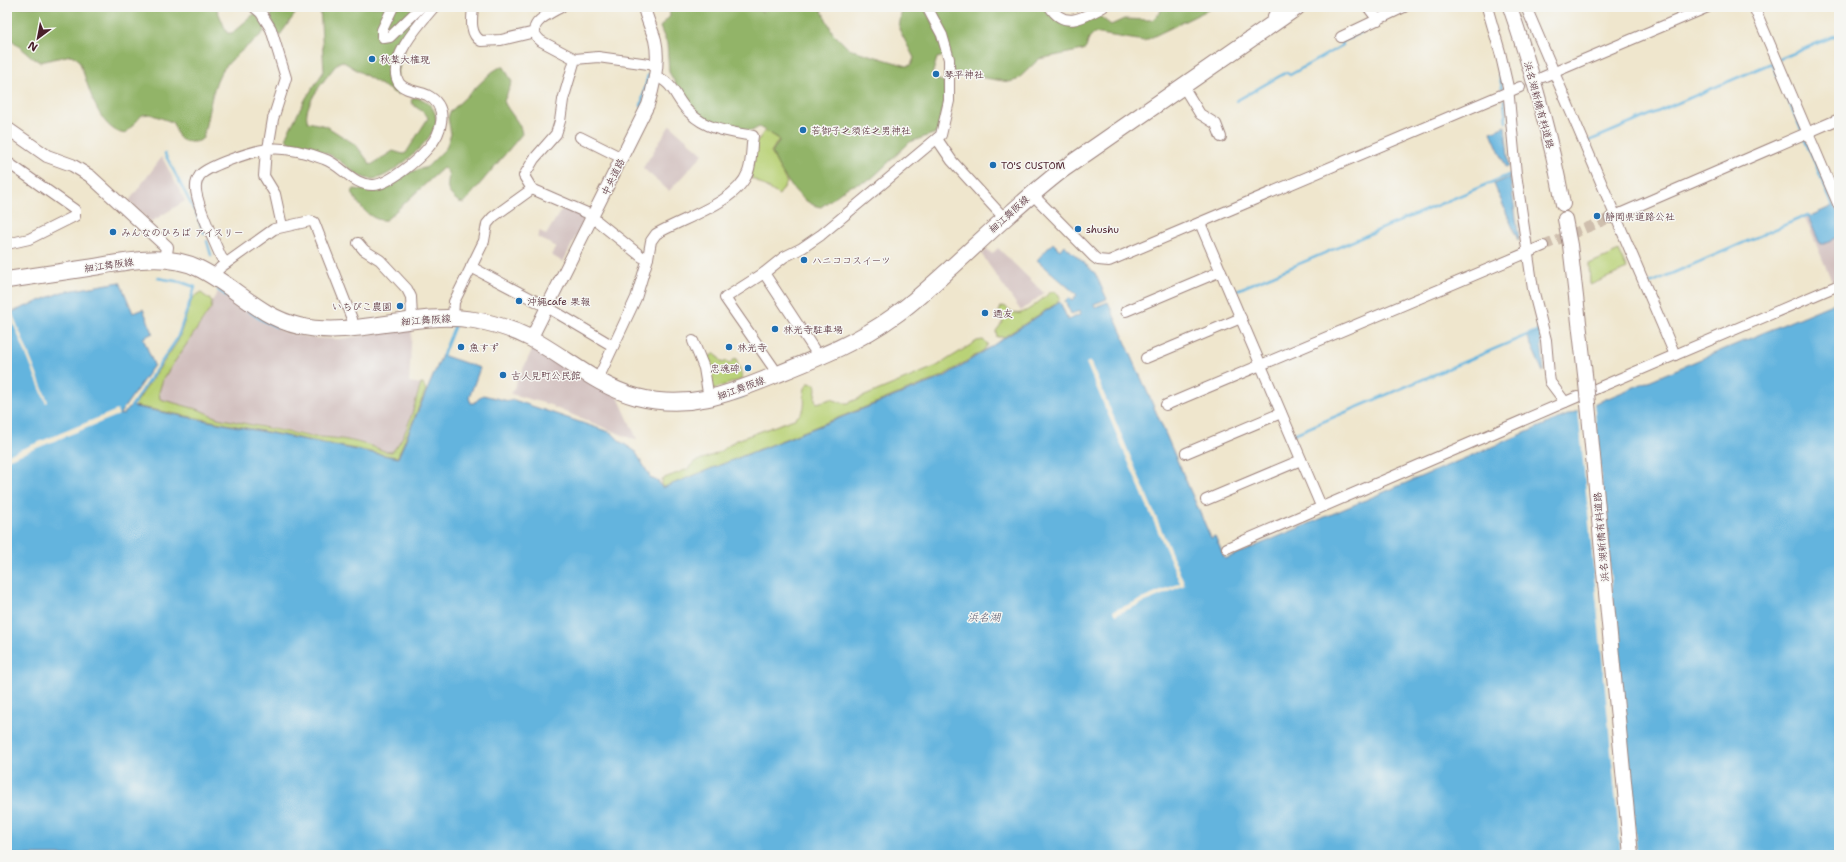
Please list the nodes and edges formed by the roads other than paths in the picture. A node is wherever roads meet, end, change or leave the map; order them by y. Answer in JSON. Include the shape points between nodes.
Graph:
{"nodes":[{"id":1,"x":254,"y":7,"type":"edge"},
{"id":2,"x":393,"y":7,"type":"edge"},
{"id":3,"x":421,"y":7,"type":"edge"},
{"id":4,"x":434,"y":7,"type":"edge"},
{"id":5,"x":473,"y":7,"type":"edge"},
{"id":6,"x":561,"y":7,"type":"edge"},
{"id":7,"x":644,"y":7,"type":"edge"},
{"id":8,"x":928,"y":7,"type":"edge"},
{"id":9,"x":1050,"y":7,"type":"edge"},
{"id":10,"x":1103,"y":7,"type":"edge"},
{"id":11,"x":1297,"y":7,"type":"edge"},
{"id":12,"x":1368,"y":7,"type":"edge"},
{"id":13,"x":1404,"y":7,"type":"edge"},
{"id":14,"x":1487,"y":7,"type":"edge"},
{"id":15,"x":1510,"y":7,"type":"edge"},
{"id":16,"x":1526,"y":7,"type":"edge"},
{"id":17,"x":1708,"y":7,"type":"edge"},
{"id":18,"x":1754,"y":7,"type":"edge"},
{"id":19,"x":1277,"y":14,"type":"edge"},
{"id":20,"x":1378,"y":20,"type":"junction"},
{"id":21,"x":534,"y":32,"type":"junction"},
{"id":22,"x":1342,"y":37,"type":"dead end"},
{"id":23,"x":575,"y":59,"type":"junction"},
{"id":24,"x":655,"y":70,"type":"junction"},
{"id":25,"x":1554,"y":72,"type":"junction"},
{"id":26,"x":1543,"y":77,"type":"dead end"},
{"id":27,"x":1183,"y":86,"type":"junction"},
{"id":28,"x":1520,"y":87,"type":"dead end"},
{"id":29,"x":1508,"y":92,"type":"junction"},
{"id":30,"x":1839,"y":119,"type":"edge"},
{"id":31,"x":7,"y":128,"type":"edge"},
{"id":32,"x":1808,"y":132,"type":"junction"},
{"id":33,"x":580,"y":137,"type":"dead end"},
{"id":34,"x":1221,"y":137,"type":"dead end"},
{"id":35,"x":937,"y":139,"type":"junction"},
{"id":36,"x":267,"y":149,"type":"junction"},
{"id":37,"x":622,"y":158,"type":"junction"},
{"id":38,"x":7,"y":162,"type":"edge"},
{"id":39,"x":532,"y":189,"type":"junction"},
{"id":40,"x":1032,"y":194,"type":"junction"},
{"id":41,"x":1563,"y":204,"type":"dead end"},
{"id":42,"x":1839,"y":206,"type":"edge"},
{"id":43,"x":1612,"y":216,"type":"junction"},
{"id":44,"x":593,"y":218,"type":"junction"},
{"id":45,"x":1005,"y":219,"type":"junction"},
{"id":46,"x":1566,"y":219,"type":"dead end"},
{"id":47,"x":1200,"y":223,"type":"junction"},
{"id":48,"x":282,"y":226,"type":"junction"},
{"id":49,"x":8,"y":242,"type":"edge"},
{"id":50,"x":358,"y":243,"type":"dead end"},
{"id":51,"x":1543,"y":246,"type":"tunnel mouth"},
{"id":52,"x":1527,"y":252,"type":"junction"},
{"id":53,"x":648,"y":258,"type":"junction"},
{"id":54,"x":165,"y":260,"type":"junction"},
{"id":55,"x":226,"y":263,"type":"junction"},
{"id":56,"x":471,"y":267,"type":"junction"},
{"id":57,"x":1221,"y":271,"type":"junction"},
{"id":58,"x":764,"y":273,"type":"junction"},
{"id":59,"x":212,"y":276,"type":"junction"},
{"id":60,"x":7,"y":280,"type":"edge"},
{"id":61,"x":1839,"y":285,"type":"edge"},
{"id":62,"x":547,"y":307,"type":"junction"},
{"id":63,"x":1126,"y":310,"type":"dead end"},
{"id":64,"x":453,"y":317,"type":"junction"},
{"id":65,"x":1241,"y":318,"type":"junction"},
{"id":66,"x":412,"y":319,"type":"junction"},
{"id":67,"x":353,"y":328,"type":"junction"},
{"id":68,"x":531,"y":339,"type":"junction"},
{"id":69,"x":694,"y":341,"type":"dead end"},
{"id":70,"x":613,"y":346,"type":"junction"},
{"id":71,"x":1675,"y":355,"type":"junction"},
{"id":72,"x":819,"y":357,"type":"junction"},
{"id":73,"x":1146,"y":358,"type":"dead end"},
{"id":74,"x":1261,"y":365,"type":"junction"},
{"id":75,"x":776,"y":375,"type":"junction"},
{"id":76,"x":597,"y":380,"type":"junction"},
{"id":77,"x":1589,"y":387,"type":"junction"},
{"id":78,"x":1577,"y":397,"type":"dead end"},
{"id":79,"x":709,"y":399,"type":"junction"},
{"id":80,"x":1565,"y":402,"type":"junction"},
{"id":81,"x":1166,"y":405,"type":"dead end"},
{"id":82,"x":1281,"y":413,"type":"junction"},
{"id":83,"x":1186,"y":453,"type":"dead end"},
{"id":84,"x":1301,"y":460,"type":"junction"},
{"id":85,"x":1206,"y":500,"type":"dead end"},
{"id":86,"x":1321,"y":506,"type":"junction"},
{"id":87,"x":1227,"y":548,"type":"dead end"},
{"id":88,"x":1631,"y":855,"type":"edge"}],
"edges":[{"from":1,"to":36,"type":"street","via":[[261,13],[270,29],[286,78]]},
{"from":2,"to":3,"type":"street","via":[[382,30],[384,38],[390,36]]},
{"from":4,"to":36,"type":"street","via":[[405,44],[397,72],[403,87],[426,94],[433,99],[442,113],[441,129],[420,156],[389,179],[374,185],[358,182],[325,159],[285,150]]},
{"from":5,"to":21,"type":"street","via":[[473,30],[478,40],[501,40]]},
{"from":6,"to":21,"type":"street","via":[[540,19]]},
{"from":7,"to":24,"type":"street","name":"中央道路","via":[[655,40]]},
{"from":8,"to":35,"type":"street","via":[[942,35],[949,59],[949,101],[943,129]]},
{"from":9,"to":10,"type":"street","via":[[1058,16],[1070,20],[1082,18]]},
{"from":11,"to":19,"type":"main road","name":"細江舞阪線"},
{"from":12,"to":20,"type":"street"},
{"from":13,"to":20,"type":"street"},
{"from":14,"to":29,"type":"street"},
{"from":15,"to":41,"type":"main road","name":"浜名湖新橋有料道路","via":[[1556,164]]},
{"from":16,"to":25,"type":"street"},
{"from":17,"to":25,"type":"street"},
{"from":18,"to":32,"type":"street"},
{"from":19,"to":27,"type":"main road","name":"細江舞阪線"},
{"from":20,"to":22,"type":"street"},
{"from":21,"to":23,"type":"street","via":[[541,41]]},
{"from":23,"to":24,"type":"street","via":[[598,57]]},
{"from":23,"to":39,"type":"street","via":[[556,134],[524,173]]},
{"from":24,"to":37,"type":"street","name":"中央道路","via":[[648,106]]},
{"from":24,"to":53,"type":"street","via":[[684,107],[698,120],[715,128],[754,136],[748,172],[737,188],[719,202],[656,234],[651,241]]},
{"from":25,"to":26,"type":"street"},
{"from":25,"to":43,"type":"street"},
{"from":27,"to":34,"type":"street","via":[[1200,114],[1216,124]]},
{"from":27,"to":40,"type":"main road","name":"細江舞阪線"},
{"from":28,"to":29,"type":"street"},
{"from":29,"to":47,"type":"street"},
{"from":29,"to":52,"type":"street"},
{"from":30,"to":32,"type":"street"},
{"from":31,"to":54,"type":"street","via":[[40,152],[72,165],[98,182],[167,247]]},
{"from":32,"to":42,"type":"street"},
{"from":32,"to":43,"type":"street"},
{"from":33,"to":37,"type":"street"},
{"from":35,"to":45,"type":"street","via":[[952,160]]},
{"from":35,"to":58,"type":"street","via":[[821,235],[784,257]]},
{"from":36,"to":48,"type":"street","via":[[264,176],[275,194]]},
{"from":36,"to":55,"type":"street","via":[[205,171],[197,181],[196,193],[221,257]]},
{"from":37,"to":44,"type":"street","name":"中央道路"},
{"from":38,"to":49,"type":"street","via":[[76,210],[75,216],[29,239]]},
{"from":39,"to":44,"type":"street"},
{"from":39,"to":56,"type":"street","via":[[490,220],[484,241]]},
{"from":40,"to":45,"type":"main road","name":"細江舞阪線"},
{"from":40,"to":47,"type":"street","via":[[1094,257],[1104,261]]},
{"from":43,"to":71,"type":"street"},
{"from":44,"to":53,"type":"street","via":[[642,257]]},
{"from":44,"to":62,"type":"street","name":"中央道路"},
{"from":45,"to":72,"type":"main road","name":"細江舞阪線","via":[[895,316],[859,338]]},
{"from":46,"to":77,"type":"main road","name":"浜名湖新橋有料道路"},
{"from":47,"to":57,"type":"street"},
{"from":48,"to":55,"type":"street"},
{"from":48,"to":67,"type":"street","via":[[310,221],[316,225],[352,319]]},
{"from":50,"to":66,"type":"street","via":[[380,260],[407,290],[411,298]]},
{"from":51,"to":52,"type":"street"},
{"from":52,"to":74,"type":"street"},
{"from":52,"to":80,"type":"street","via":[[1546,340],[1550,382]]},
{"from":53,"to":70,"type":"street","via":[[636,298]]},
{"from":54,"to":59,"type":"main road","name":"細江舞阪線","via":[[188,264]]},
{"from":54,"to":60,"type":"main road","name":"細江舞阪線","via":[[124,262]]},
{"from":55,"to":59,"type":"street"},
{"from":56,"to":62,"type":"street"},
{"from":56,"to":64,"type":"street","via":[[454,302]]},
{"from":57,"to":63,"type":"street"},
{"from":57,"to":65,"type":"street"},
{"from":58,"to":72,"type":"street"},
{"from":58,"to":75,"type":"street","via":[[725,298]]},
{"from":59,"to":67,"type":"main road","name":"細江舞阪線","via":[[264,312],[287,323],[313,329]]},
{"from":61,"to":71,"type":"street"},
{"from":62,"to":68,"type":"street","name":"中央道路"},
{"from":62,"to":70,"type":"street"},
{"from":64,"to":66,"type":"main road","name":"細江舞阪線"},
{"from":64,"to":68,"type":"main road","name":"細江舞阪線","via":[[491,323]]},
{"from":65,"to":73,"type":"street"},
{"from":65,"to":74,"type":"street"},
{"from":66,"to":67,"type":"main road","name":"細江舞阪線"},
{"from":68,"to":76,"type":"main road","name":"細江舞阪線"},
{"from":69,"to":79,"type":"street","via":[[704,368]]},
{"from":70,"to":76,"type":"street"},
{"from":71,"to":77,"type":"street"},
{"from":72,"to":75,"type":"main road","name":"細江舞阪線"},
{"from":74,"to":81,"type":"street"},
{"from":74,"to":82,"type":"street"},
{"from":75,"to":79,"type":"main road","name":"細江舞阪線","via":[[736,392]]},
{"from":76,"to":79,"type":"main road","name":"細江舞阪線","via":[[626,394],[653,400],[681,402]]},
{"from":77,"to":88,"type":"main road","name":"浜名湖新橋有料道路","bridge":true},
{"from":78,"to":80,"type":"street"},
{"from":80,"to":86,"type":"street"},
{"from":82,"to":83,"type":"street"},
{"from":82,"to":84,"type":"street"},
{"from":84,"to":85,"type":"street"},
{"from":84,"to":86,"type":"street"},
{"from":86,"to":87,"type":"street"}]}
